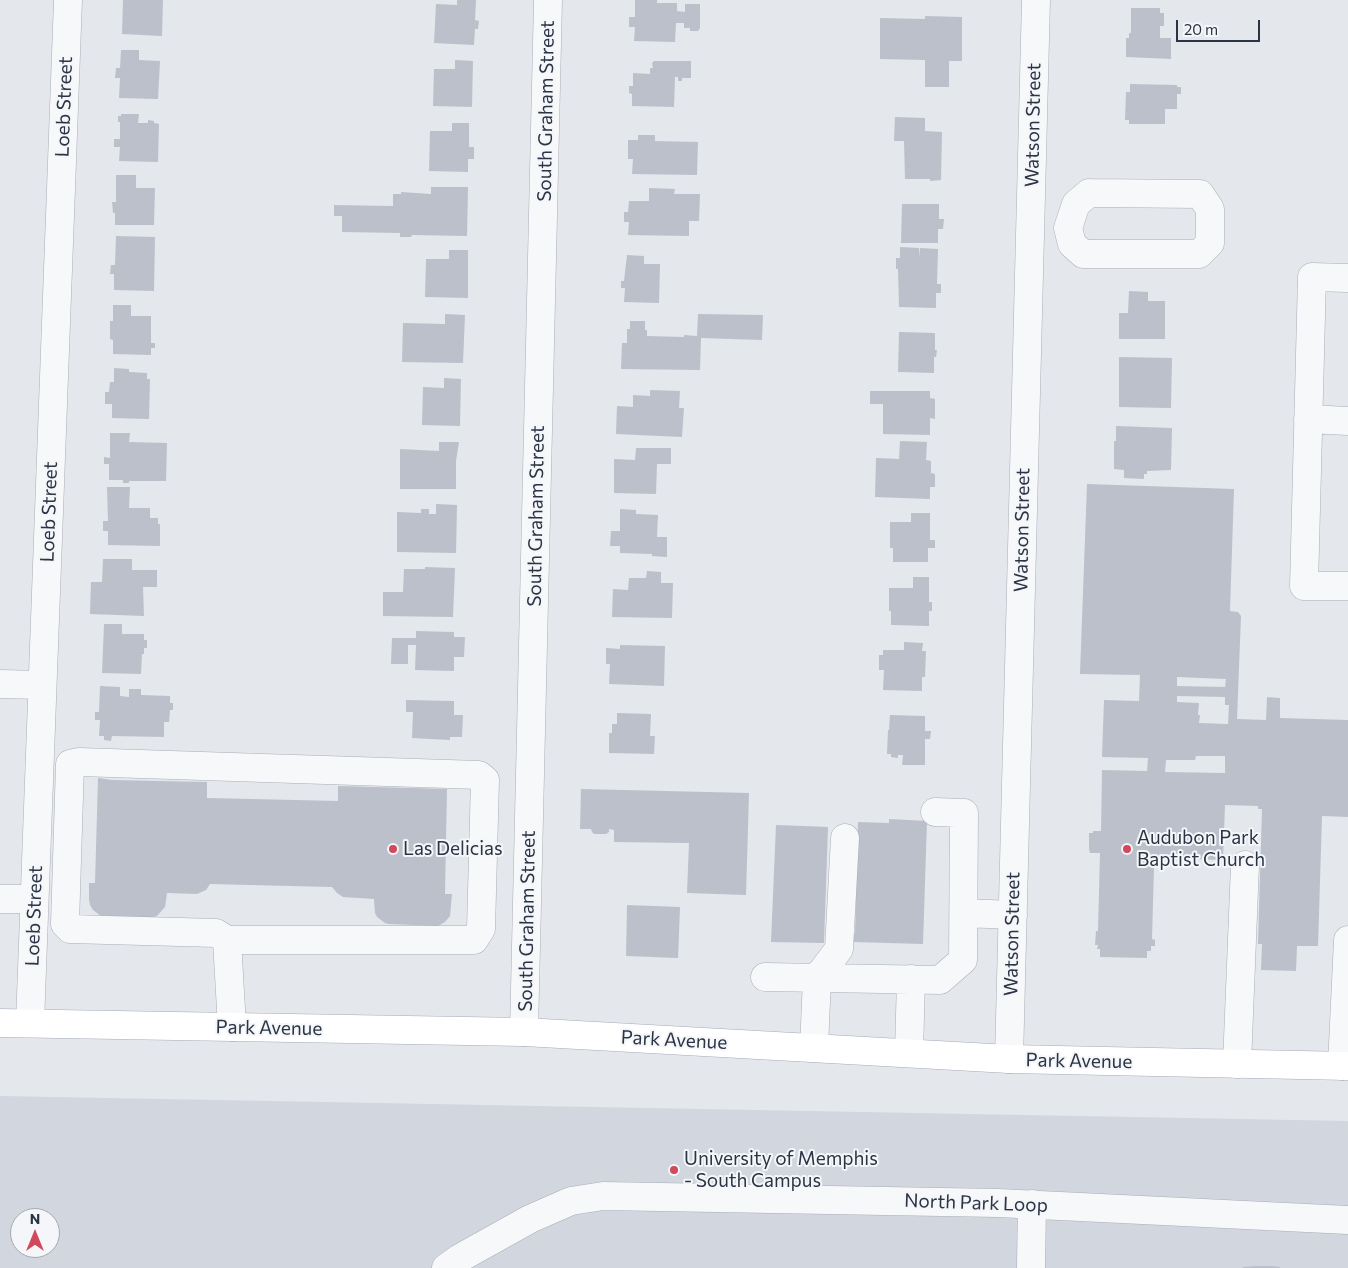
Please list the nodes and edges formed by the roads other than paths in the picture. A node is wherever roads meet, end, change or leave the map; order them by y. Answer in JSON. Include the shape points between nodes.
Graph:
{"nodes":[{"id":1,"x":68,"y":0,"type":"edge"},
{"id":2,"x":548,"y":0,"type":"edge"},
{"id":3,"x":1036,"y":0,"type":"edge"},
{"id":4,"x":1030,"y":225,"type":"junction"},
{"id":5,"x":1068,"y":228,"type":"junction"},
{"id":6,"x":1348,"y":278,"type":"edge"},
{"id":7,"x":1308,"y":419,"type":"junction"},
{"id":8,"x":1348,"y":421,"type":"edge"},
{"id":9,"x":1348,"y":586,"type":"edge"},
{"id":10,"x":0,"y":684,"type":"edge"},
{"id":11,"x":42,"y":685,"type":"junction"},
{"id":12,"x":935,"y":812,"type":"dead end"},
{"id":13,"x":845,"y":838,"type":"dead end"},
{"id":14,"x":1245,"y":865,"type":"dead end"},
{"id":15,"x":0,"y":899,"type":"edge"},
{"id":16,"x":34,"y":899,"type":"junction"},
{"id":17,"x":964,"y":913,"type":"junction"},
{"id":18,"x":1013,"y":915,"type":"junction"},
{"id":19,"x":227,"y":940,"type":"junction"},
{"id":20,"x":1348,"y":940,"type":"edge"},
{"id":21,"x":765,"y":977,"type":"dead end"},
{"id":22,"x":817,"y":978,"type":"junction"},
{"id":23,"x":911,"y":979,"type":"junction"},
{"id":24,"x":0,"y":1023,"type":"edge"},
{"id":25,"x":30,"y":1023,"type":"junction"},
{"id":26,"x":232,"y":1027,"type":"junction"},
{"id":27,"x":524,"y":1032,"type":"junction"},
{"id":28,"x":814,"y":1048,"type":"junction"},
{"id":29,"x":909,"y":1053,"type":"junction"},
{"id":30,"x":1009,"y":1059,"type":"junction"},
{"id":31,"x":1237,"y":1064,"type":"junction"},
{"id":32,"x":1345,"y":1066,"type":"edge"},
{"id":33,"x":1032,"y":1204,"type":"junction"},
{"id":34,"x":1348,"y":1220,"type":"edge"},
{"id":35,"x":446,"y":1268,"type":"edge"},
{"id":36,"x":1031,"y":1268,"type":"edge"}],
"edges":[{"from":1,"to":11,"type":"street","name":"Loeb Street"},
{"from":2,"to":27,"type":"street","name":"South Graham Street"},
{"from":3,"to":4,"type":"street","name":"Watson Street"},
{"from":4,"to":5,"type":"street"},
{"from":4,"to":18,"type":"street","name":"Watson Street"},
{"from":5,"to":5,"type":"street","via":[[1072,244],[1083,254],[1198,254],[1210,243],[1210,209],[1200,194],[1089,193],[1076,204]]},
{"from":6,"to":7,"type":"street","via":[[1312,277]]},
{"from":7,"to":8,"type":"street"},
{"from":7,"to":9,"type":"street","via":[[1304,586]]},
{"from":10,"to":11,"type":"street"},
{"from":11,"to":16,"type":"street","name":"Loeb Street"},
{"from":12,"to":17,"type":"street","via":[[964,813]]},
{"from":13,"to":22,"type":"street","via":[[839,948]]},
{"from":14,"to":31,"type":"street"},
{"from":15,"to":16,"type":"street"},
{"from":16,"to":25,"type":"street","name":"Loeb Street"},
{"from":17,"to":18,"type":"street"},
{"from":17,"to":23,"type":"street","via":[[963,960],[940,980]]},
{"from":18,"to":30,"type":"street","name":"Watson Street"},
{"from":19,"to":19,"type":"street","via":[[216,933],[70,930],[65,924],[70,764],[469,774],[479,775],[485,780],[481,930],[474,940]]},
{"from":19,"to":26,"type":"street"},
{"from":20,"to":32,"type":"street"},
{"from":21,"to":22,"type":"street"},
{"from":22,"to":23,"type":"street"},
{"from":22,"to":28,"type":"street"},
{"from":23,"to":29,"type":"street"},
{"from":24,"to":25,"type":"main road","name":"Park Avenue"},
{"from":25,"to":26,"type":"main road","name":"Park Avenue"},
{"from":26,"to":27,"type":"main road","name":"Park Avenue"},
{"from":27,"to":28,"type":"main road","name":"Park Avenue"},
{"from":28,"to":29,"type":"main road","name":"Park Avenue"},
{"from":29,"to":30,"type":"main road","name":"Park Avenue"},
{"from":30,"to":31,"type":"main road","name":"Park Avenue"},
{"from":31,"to":32,"type":"main road","name":"Park Avenue"},
{"from":33,"to":34,"type":"street","name":"North Park Loop"},
{"from":33,"to":35,"type":"street","name":"North Park Loop","via":[[603,1196],[571,1200]]},
{"from":33,"to":36,"type":"street"}]}
